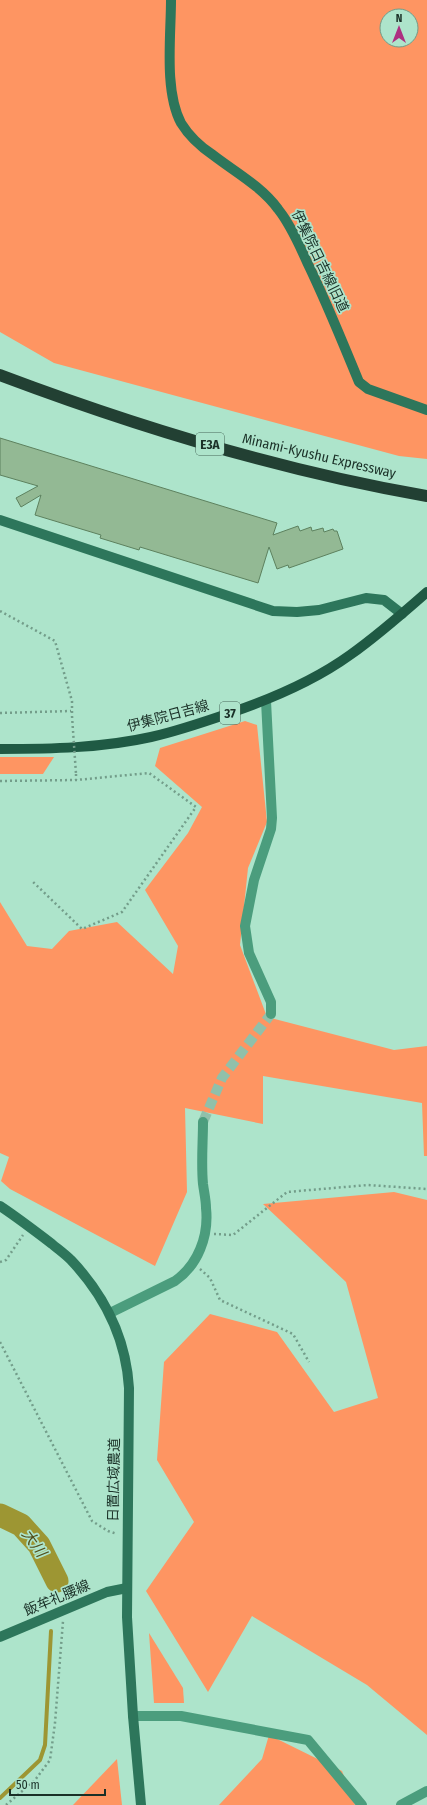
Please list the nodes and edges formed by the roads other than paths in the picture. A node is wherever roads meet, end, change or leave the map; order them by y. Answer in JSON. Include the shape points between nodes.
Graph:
{"nodes":[{"id":1,"x":171,"y":0,"type":"edge"},
{"id":2,"x":0,"y":374,"type":"edge"},
{"id":3,"x":427,"y":410,"type":"edge"},
{"id":4,"x":426,"y":496,"type":"edge"},
{"id":5,"x":0,"y":520,"type":"edge"},
{"id":6,"x":427,"y":592,"type":"edge"},
{"id":7,"x":402,"y":614,"type":"junction"},
{"id":8,"x":266,"y":701,"type":"junction"},
{"id":9,"x":0,"y":748,"type":"edge"},
{"id":10,"x":271,"y":1014,"type":"dead end"},
{"id":11,"x":203,"y":1122,"type":"tunnel mouth"},
{"id":12,"x":0,"y":1206,"type":"edge"},
{"id":13,"x":110,"y":1313,"type":"junction"},
{"id":14,"x":127,"y":1588,"type":"junction"},
{"id":15,"x":0,"y":1637,"type":"edge"},
{"id":16,"x":133,"y":1716,"type":"junction"},
{"id":17,"x":427,"y":1791,"type":"edge"},
{"id":18,"x":141,"y":1805,"type":"edge"},
{"id":19,"x":362,"y":1805,"type":"edge"},
{"id":20,"x":401,"y":1805,"type":"edge"}],
"edges":[{"from":1,"to":3,"type":"street","name":"伊集院日吉線旧道","via":[[170,82],[181,122],[194,139],[262,191],[279,210],[330,309],[358,382],[368,389]]},
{"from":2,"to":4,"type":"highway","name":"Minami-Kyushu Expressway","number":"E3A","via":[[128,420],[248,455],[341,479]]},
{"from":5,"to":7,"type":"street","via":[[273,611],[319,610],[366,598],[384,600]]},
{"from":6,"to":7,"type":"main road","name":"伊集院日吉線","number":"37"},
{"from":7,"to":8,"type":"main road","name":"伊集院日吉線","number":"37","via":[[349,656],[311,679]]},
{"from":8,"to":9,"type":"main road","name":"伊集院日吉線","number":"37","via":[[151,737],[89,746]]},
{"from":8,"to":10,"type":"street","via":[[271,829],[254,880],[245,926],[249,954],[270,1002]]},
{"from":11,"to":13,"type":"street","via":[[206,1233],[194,1263],[175,1281]]},
{"from":12,"to":13,"type":"street","name":"日置広域農道","via":[[70,1259],[94,1288]]},
{"from":13,"to":14,"type":"street","name":"日置広域農道","via":[[122,1344],[128,1371]]},
{"from":14,"to":15,"type":"street","name":"飯牟礼腰線","via":[[107,1592]]},
{"from":14,"to":16,"type":"street","name":"日置広域農道"},
{"from":16,"to":18,"type":"street","name":"日置広域農道"},
{"from":16,"to":19,"type":"street","via":[[181,1716],[308,1740]]},
{"from":17,"to":20,"type":"street"}]}
